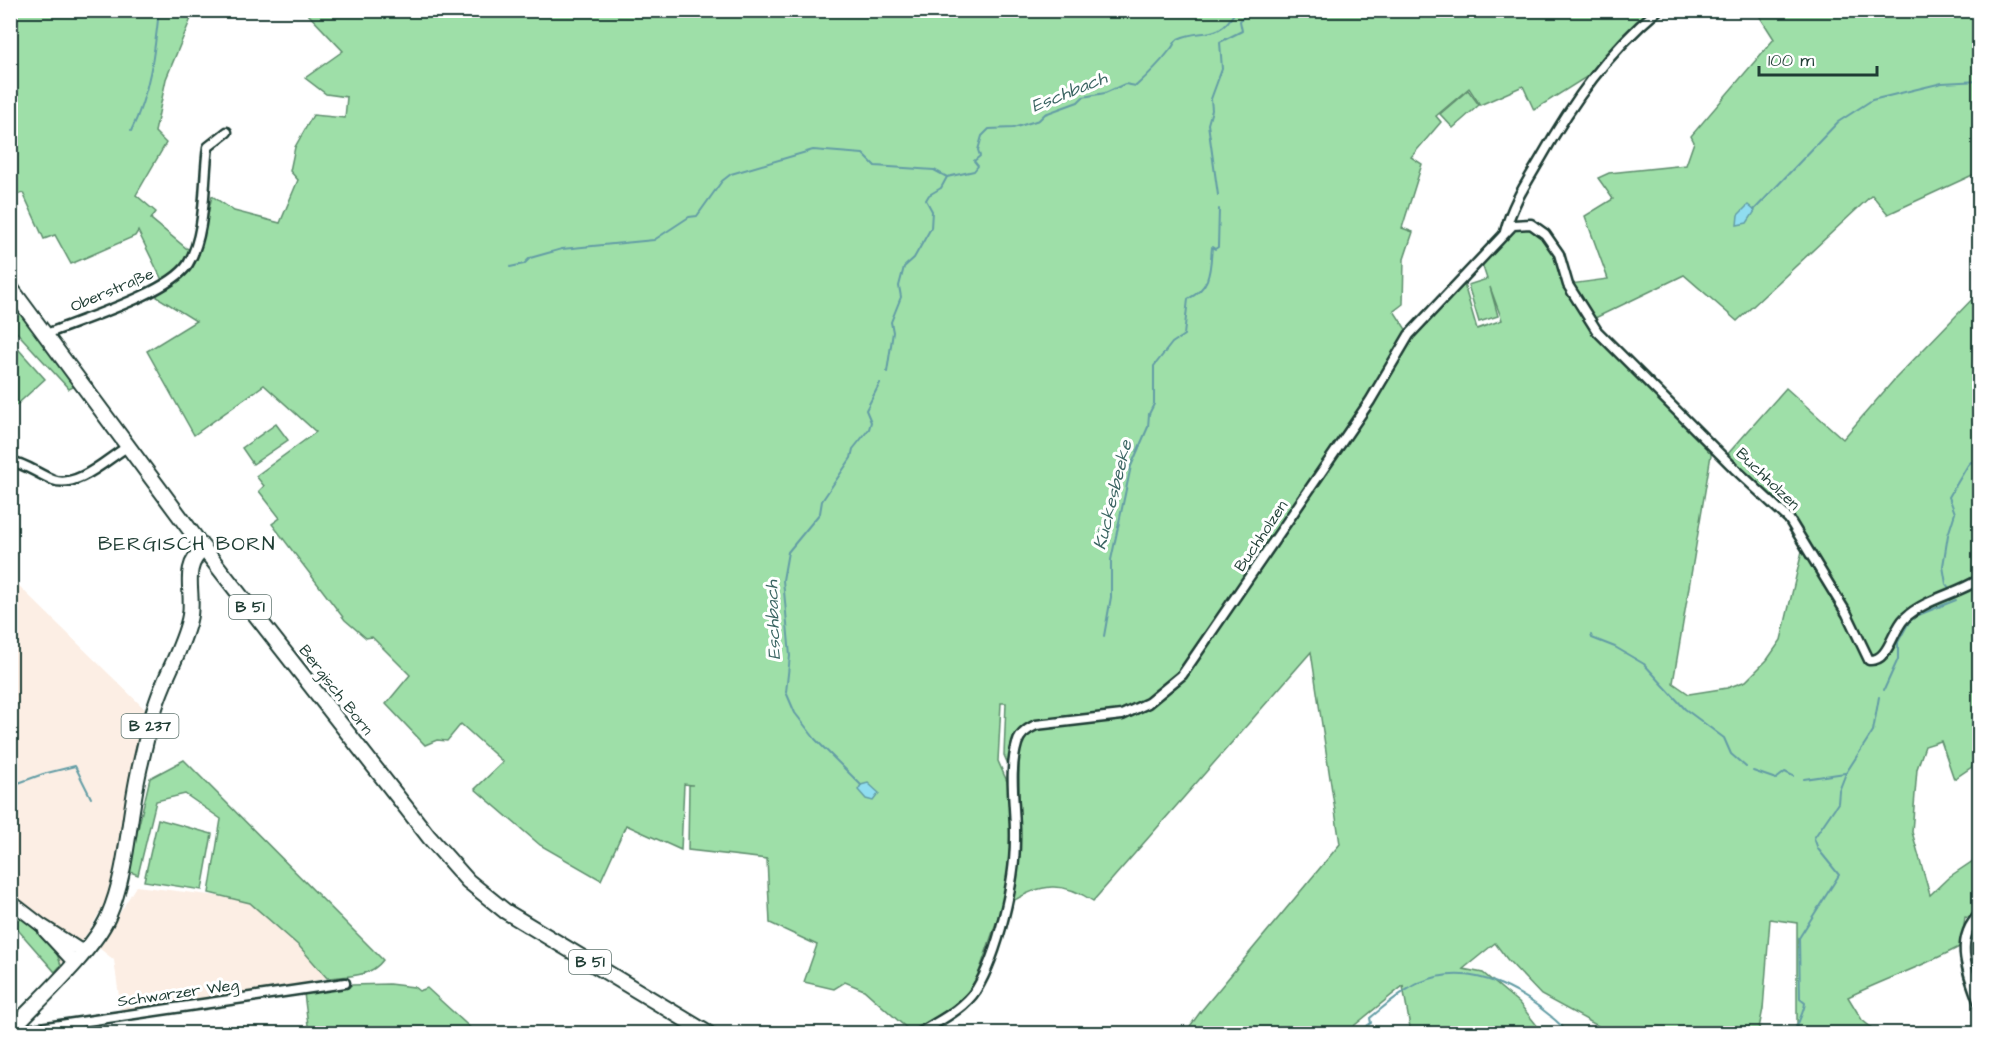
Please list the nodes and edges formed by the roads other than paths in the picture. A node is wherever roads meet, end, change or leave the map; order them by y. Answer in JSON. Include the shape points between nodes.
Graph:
{"nodes":[{"id":1,"x":1658,"y":10,"type":"edge"},
{"id":2,"x":227,"y":132,"type":"dead end"},
{"id":3,"x":1504,"y":232,"type":"junction"},
{"id":4,"x":10,"y":287,"type":"edge"},
{"id":5,"x":44,"y":335,"type":"junction"},
{"id":6,"x":127,"y":447,"type":"junction"},
{"id":7,"x":10,"y":461,"type":"edge"},
{"id":8,"x":204,"y":549,"type":"junction"},
{"id":9,"x":1980,"y":579,"type":"edge"},
{"id":10,"x":10,"y":901,"type":"edge"},
{"id":11,"x":1980,"y":914,"type":"edge"},
{"id":12,"x":79,"y":957,"type":"junction"},
{"id":13,"x":345,"y":983,"type":"dead end"},
{"id":14,"x":1980,"y":1006,"type":"edge"},
{"id":15,"x":14,"y":1028,"type":"edge"},
{"id":16,"x":709,"y":1034,"type":"edge"},
{"id":17,"x":918,"y":1034,"type":"edge"}],
"edges":[{"from":1,"to":3,"type":"street","name":"Buchholzen","via":[[1615,49],[1586,85],[1512,207]]},
{"from":2,"to":5,"type":"street","name":"Oberstraße","via":[[208,147],[207,191],[187,266],[153,290]]},
{"from":3,"to":9,"type":"street","name":"Buchholzen","via":[[1524,223],[1545,234],[1559,254],[1568,285],[1597,331],[1789,519],[1843,607],[1870,661],[1882,657],[1896,627],[1907,616]]},
{"from":3,"to":17,"type":"street","name":"Buchholzen","via":[[1409,335],[1370,401],[1182,675],[1148,703],[1122,715],[1043,724],[1026,730],[1016,745],[1016,842],[1010,878],[986,969],[963,1004]]},
{"from":4,"to":5,"type":"main road","name":"Bergisch Born","number":"B 51"},
{"from":5,"to":6,"type":"main road","name":"Bergisch Born","number":"B 51"},
{"from":6,"to":7,"type":"street","via":[[77,479],[64,482]]},
{"from":6,"to":8,"type":"main road","name":"Bergisch Born","number":"B 51"},
{"from":8,"to":12,"type":"main road","number":"B 237","via":[[189,570],[189,620],[158,698],[146,743],[117,891],[106,921]]},
{"from":8,"to":16,"type":"main road","name":"Bergisch Born","number":"B 51","via":[[429,837],[468,881],[520,921]]},
{"from":10,"to":12,"type":"main road"},
{"from":11,"to":14,"type":"street","via":[[1966,932],[1964,950]]},
{"from":12,"to":15,"type":"main road","number":"B 237"},
{"from":13,"to":15,"type":"street","name":"Schwarzer Weg","via":[[33,1029]]}]}
